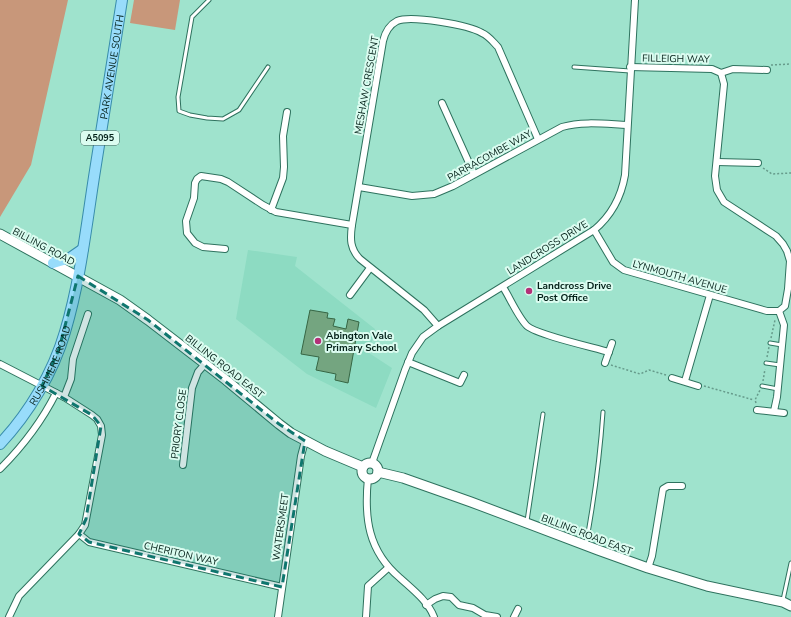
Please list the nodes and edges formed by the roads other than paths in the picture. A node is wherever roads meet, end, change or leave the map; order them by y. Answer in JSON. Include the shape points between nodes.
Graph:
{"nodes":[{"id":1,"x":122,"y":0,"type":"edge"},
{"id":2,"x":209,"y":0,"type":"edge"},
{"id":3,"x":635,"y":0,"type":"edge"},
{"id":4,"x":268,"y":67,"type":"dead end"},
{"id":5,"x":574,"y":67,"type":"dead end"},
{"id":6,"x":630,"y":69,"type":"junction"},
{"id":7,"x":767,"y":70,"type":"road end"},
{"id":8,"x":721,"y":73,"type":"junction"},
{"id":9,"x":442,"y":103,"type":"dead end"},
{"id":10,"x":287,"y":112,"type":"dead end"},
{"id":11,"x":627,"y":125,"type":"junction"},
{"id":12,"x":538,"y":139,"type":"junction"},
{"id":13,"x":716,"y":162,"type":"junction"},
{"id":14,"x":758,"y":163,"type":"road end"},
{"id":15,"x":474,"y":174,"type":"junction"},
{"id":16,"x":359,"y":187,"type":"junction"},
{"id":17,"x":271,"y":210,"type":"junction"},
{"id":18,"x":352,"y":225,"type":"junction"},
{"id":19,"x":594,"y":230,"type":"junction"},
{"id":20,"x":0,"y":234,"type":"edge"},
{"id":21,"x":83,"y":249,"type":"junction"},
{"id":22,"x":225,"y":249,"type":"dead end"},
{"id":23,"x":53,"y":263,"type":"junction"},
{"id":24,"x":370,"y":268,"type":"junction"},
{"id":25,"x":78,"y":276,"type":"junction"},
{"id":26,"x":503,"y":287,"type":"junction"},
{"id":27,"x":350,"y":295,"type":"dead end"},
{"id":28,"x":710,"y":295,"type":"junction"},
{"id":29,"x":779,"y":311,"type":"junction"},
{"id":30,"x":88,"y":314,"type":"dead end"},
{"id":31,"x":438,"y":326,"type":"junction"},
{"id":32,"x":612,"y":343,"type":"dead end"},
{"id":33,"x":770,"y":343,"type":"dead end"},
{"id":34,"x":782,"y":345,"type":"junction"},
{"id":35,"x":609,"y":352,"type":"junction"},
{"id":36,"x":408,"y":362,"type":"junction"},
{"id":37,"x":605,"y":363,"type":"road end"},
{"id":38,"x":766,"y":363,"type":"dead end"},
{"id":39,"x":0,"y":364,"type":"edge"},
{"id":40,"x":205,"y":364,"type":"junction"},
{"id":41,"x":780,"y":365,"type":"junction"},
{"id":42,"x":464,"y":375,"type":"dead end"},
{"id":43,"x":672,"y":378,"type":"road end"},
{"id":44,"x":685,"y":381,"type":"junction"},
{"id":45,"x":460,"y":383,"type":"junction"},
{"id":46,"x":42,"y":386,"type":"junction"},
{"id":47,"x":698,"y":386,"type":"road end"},
{"id":48,"x":762,"y":386,"type":"dead end"},
{"id":49,"x":778,"y":389,"type":"junction"},
{"id":50,"x":456,"y":390,"type":"dead end"},
{"id":51,"x":56,"y":393,"type":"junction"},
{"id":52,"x":64,"y":397,"type":"junction"},
{"id":53,"x":757,"y":410,"type":"dead end"},
{"id":54,"x":774,"y":411,"type":"junction"},
{"id":55,"x":603,"y":412,"type":"dead end"},
{"id":56,"x":784,"y":413,"type":"dead end"},
{"id":57,"x":543,"y":414,"type":"dead end"},
{"id":58,"x":305,"y":441,"type":"junction"},
{"id":59,"x":0,"y":444,"type":"edge"},
{"id":60,"x":372,"y":463,"type":"junction"},
{"id":61,"x":183,"y":465,"type":"dead end"},
{"id":62,"x":362,"y":467,"type":"junction"},
{"id":63,"x":0,"y":469,"type":"edge"},
{"id":64,"x":378,"y":472,"type":"junction"},
{"id":65,"x":368,"y":478,"type":"junction"},
{"id":66,"x":682,"y":486,"type":"dead end"},
{"id":67,"x":527,"y":523,"type":"junction"},
{"id":68,"x":79,"y":534,"type":"junction"},
{"id":69,"x":586,"y":546,"type":"junction"},
{"id":70,"x":791,"y":563,"type":"edge"},
{"id":71,"x":388,"y":568,"type":"junction"},
{"id":72,"x":648,"y":568,"type":"junction"},
{"id":73,"x":282,"y":587,"type":"junction"},
{"id":74,"x":787,"y":604,"type":"edge"},
{"id":75,"x":426,"y":605,"type":"junction"},
{"id":76,"x":518,"y":609,"type":"dead end"},
{"id":77,"x":9,"y":617,"type":"edge"},
{"id":78,"x":278,"y":617,"type":"edge"},
{"id":79,"x":366,"y":617,"type":"edge"},
{"id":80,"x":434,"y":617,"type":"edge"},
{"id":81,"x":497,"y":617,"type":"edge"},
{"id":82,"x":514,"y":617,"type":"edge"}],
"edges":[{"from":1,"to":21,"type":"main road","name":"PARK AVENUE SOUTH","number":"A5095"},
{"from":2,"to":4,"type":"lane","via":[[192,17],[178,97],[179,111],[223,119],[239,110]]},
{"from":3,"to":6,"type":"street","name":"LANDCROSS DRIVE"},
{"from":5,"to":6,"type":"lane"},
{"from":6,"to":8,"type":"street","name":"FILLEIGH WAY","via":[[712,69]]},
{"from":6,"to":11,"type":"street","name":"LANDCROSS DRIVE"},
{"from":7,"to":8,"type":"street","name":"FILLEIGH WAY","via":[[733,69]]},
{"from":8,"to":13,"type":"street","via":[[724,84]]},
{"from":9,"to":15,"type":"street"},
{"from":10,"to":17,"type":"street","via":[[283,136],[283,178]]},
{"from":11,"to":12,"type":"street","name":"PARRACOMBE WAY","via":[[570,125]]},
{"from":11,"to":19,"type":"street","name":"LANDCROSS DRIVE","via":[[622,189],[612,211]]},
{"from":12,"to":15,"type":"street","name":"PARRACOMBE WAY"},
{"from":12,"to":16,"type":"street","name":"MESHAW CRESCENT","via":[[502,55],[492,40],[483,33],[465,26],[415,19],[402,20],[390,26],[384,35]]},
{"from":13,"to":14,"type":"street"},
{"from":13,"to":29,"type":"street","via":[[715,184],[720,196],[730,206],[776,236],[787,251],[790,277],[785,306]]},
{"from":15,"to":16,"type":"street","name":"PARRACOMBE WAY","via":[[428,196],[412,196]]},
{"from":16,"to":18,"type":"street","name":"MESHAW CRESCENT"},
{"from":17,"to":18,"type":"street"},
{"from":17,"to":22,"type":"street","via":[[228,182],[202,176],[197,179],[186,221],[186,233],[202,247]]},
{"from":18,"to":24,"type":"street","name":"MESHAW CRESCENT","via":[[351,242],[354,251]]},
{"from":19,"to":26,"type":"street","name":"LANDCROSS DRIVE"},
{"from":19,"to":28,"type":"street","name":"LYNMOUTH AVENUE","via":[[613,262],[624,270]]},
{"from":20,"to":23,"type":"street","name":"BILLING ROAD"},
{"from":21,"to":23,"type":"main road","via":[[70,258]]},
{"from":21,"to":25,"type":"main road","name":"PARK AVENUE SOUTH","number":"A5095"},
{"from":23,"to":25,"type":"street","name":"BILLING ROAD"},
{"from":24,"to":27,"type":"street"},
{"from":24,"to":31,"type":"street","name":"MESHAW CRESCENT","via":[[424,310]]},
{"from":25,"to":40,"type":"street","name":"BILLING ROAD EAST","via":[[120,300]]},
{"from":25,"to":46,"type":"main road","name":"RUSHMERE ROAD","number":"A5095","via":[[65,334]]},
{"from":26,"to":31,"type":"street","name":"LANDCROSS DRIVE"},
{"from":26,"to":35,"type":"street","via":[[520,317],[530,328]]},
{"from":28,"to":29,"type":"street","name":"LYNMOUTH AVENUE","via":[[767,311]]},
{"from":28,"to":44,"type":"street"},
{"from":29,"to":34,"type":"street","via":[[784,325]]},
{"from":30,"to":52,"type":"street","name":"RUSHMERE ROAD"},
{"from":31,"to":36,"type":"street","name":"LANDCROSS DRIVE","via":[[423,337]]},
{"from":32,"to":35,"type":"street"},
{"from":33,"to":34,"type":"lane"},
{"from":34,"to":41,"type":"street"},
{"from":35,"to":37,"type":"street"},
{"from":36,"to":45,"type":"street"},
{"from":36,"to":60,"type":"street","name":"LANDCROSS DRIVE"},
{"from":38,"to":41,"type":"lane"},
{"from":39,"to":46,"type":"street"},
{"from":40,"to":58,"type":"street","name":"BILLING ROAD EAST","via":[[279,424]]},
{"from":40,"to":61,"type":"street","name":"PRIORY CLOSE","via":[[196,376],[192,388]]},
{"from":41,"to":49,"type":"street"},
{"from":42,"to":45,"type":"street"},
{"from":43,"to":44,"type":"street"},
{"from":44,"to":47,"type":"street"},
{"from":45,"to":50,"type":"street"},
{"from":46,"to":51,"type":"street"},
{"from":46,"to":59,"type":"main road","name":"RUSHMERE ROAD","number":"A5095"},
{"from":48,"to":49,"type":"lane"},
{"from":49,"to":54,"type":"street"},
{"from":51,"to":52,"type":"street"},
{"from":51,"to":63,"type":"street","name":"RUSHMERE ROAD","via":[[33,431]]},
{"from":52,"to":68,"type":"street","via":[[97,419],[102,434],[85,525]]},
{"from":53,"to":54,"type":"street"},
{"from":54,"to":56,"type":"street"},
{"from":55,"to":69,"type":"lane"},
{"from":57,"to":67,"type":"lane"},
{"from":58,"to":62,"type":"street","name":"BILLING ROAD EAST"},
{"from":58,"to":73,"type":"street","name":"WATERSMEET","via":[[300,456]]},
{"from":60,"to":62,"type":"street"},
{"from":60,"to":64,"type":"street","via":[[376,465]]},
{"from":62,"to":65,"type":"street","via":[[364,476]]},
{"from":64,"to":65,"type":"street","via":[[376,476]]},
{"from":64,"to":67,"type":"street","name":"BILLING ROAD EAST","via":[[430,487]]},
{"from":65,"to":71,"type":"street","via":[[367,508],[370,533],[378,554]]},
{"from":66,"to":72,"type":"street","via":[[668,486],[663,489]]},
{"from":67,"to":69,"type":"street","name":"BILLING ROAD EAST"},
{"from":68,"to":73,"type":"street","name":"CHERITON WAY","via":[[89,542]]},
{"from":68,"to":77,"type":"street","via":[[19,596]]},
{"from":69,"to":72,"type":"street","name":"BILLING ROAD EAST"},
{"from":70,"to":74,"type":"lane"},
{"from":71,"to":75,"type":"street"},
{"from":71,"to":79,"type":"street","via":[[368,586]]},
{"from":72,"to":74,"type":"street","name":"BILLING ROAD EAST","via":[[707,586]]},
{"from":73,"to":78,"type":"street","name":"WATERSMEET"},
{"from":75,"to":80,"type":"street"},
{"from":75,"to":81,"type":"street","via":[[443,596],[451,597],[459,604],[473,608],[485,616]]},
{"from":76,"to":82,"type":"street"}]}
